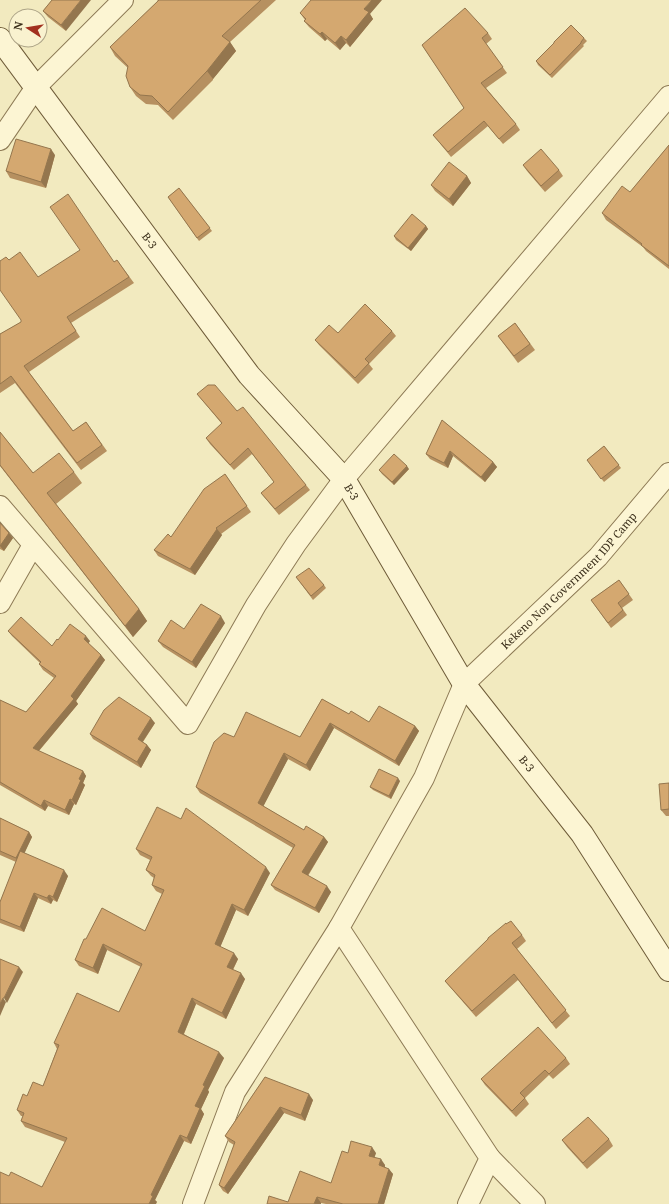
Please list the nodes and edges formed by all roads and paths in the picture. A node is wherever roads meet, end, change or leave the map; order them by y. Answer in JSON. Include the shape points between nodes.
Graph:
{"nodes":[{"id":1,"x":123,"y":0,"type":"edge"},
{"id":2,"x":0,"y":39,"type":"edge"},
{"id":3,"x":36,"y":87,"type":"junction"},
{"id":4,"x":669,"y":96,"type":"edge"},
{"id":5,"x":0,"y":140,"type":"edge"},
{"id":6,"x":669,"y":473,"type":"edge"},
{"id":7,"x":344,"y":478,"type":"junction"},
{"id":8,"x":0,"y":506,"type":"edge"},
{"id":9,"x":33,"y":545,"type":"junction"},
{"id":10,"x":0,"y":603,"type":"edge"},
{"id":11,"x":464,"y":684,"type":"junction"},
{"id":12,"x":339,"y":928,"type":"junction"},
{"id":13,"x":669,"y":970,"type":"edge"},
{"id":14,"x":490,"y":1158,"type":"junction"},
{"id":15,"x":193,"y":1204,"type":"edge"},
{"id":16,"x":468,"y":1204,"type":"edge"},
{"id":17,"x":535,"y":1204,"type":"edge"}],
"edges":[{"from":1,"to":3,"type":"street"},
{"from":2,"to":3,"type":"main road","name":"B-3"},
{"from":3,"to":5,"type":"street"},
{"from":3,"to":7,"type":"main road","name":"B-3","via":[[249,375]]},
{"from":4,"to":7,"type":"street"},
{"from":6,"to":11,"type":"street","name":"Kekeno Non Government IDP Camp","via":[[598,557]]},
{"from":7,"to":9,"type":"street","via":[[256,605],[188,724]]},
{"from":7,"to":11,"type":"main road","name":"B-3"},
{"from":8,"to":9,"type":"street"},
{"from":9,"to":10,"type":"street"},
{"from":11,"to":12,"type":"street","via":[[424,778]]},
{"from":11,"to":13,"type":"main road","name":"B-3","via":[[582,834]]},
{"from":12,"to":14,"type":"street"},
{"from":12,"to":15,"type":"street","via":[[235,1092]]},
{"from":14,"to":16,"type":"street"},
{"from":14,"to":17,"type":"street"}]}
